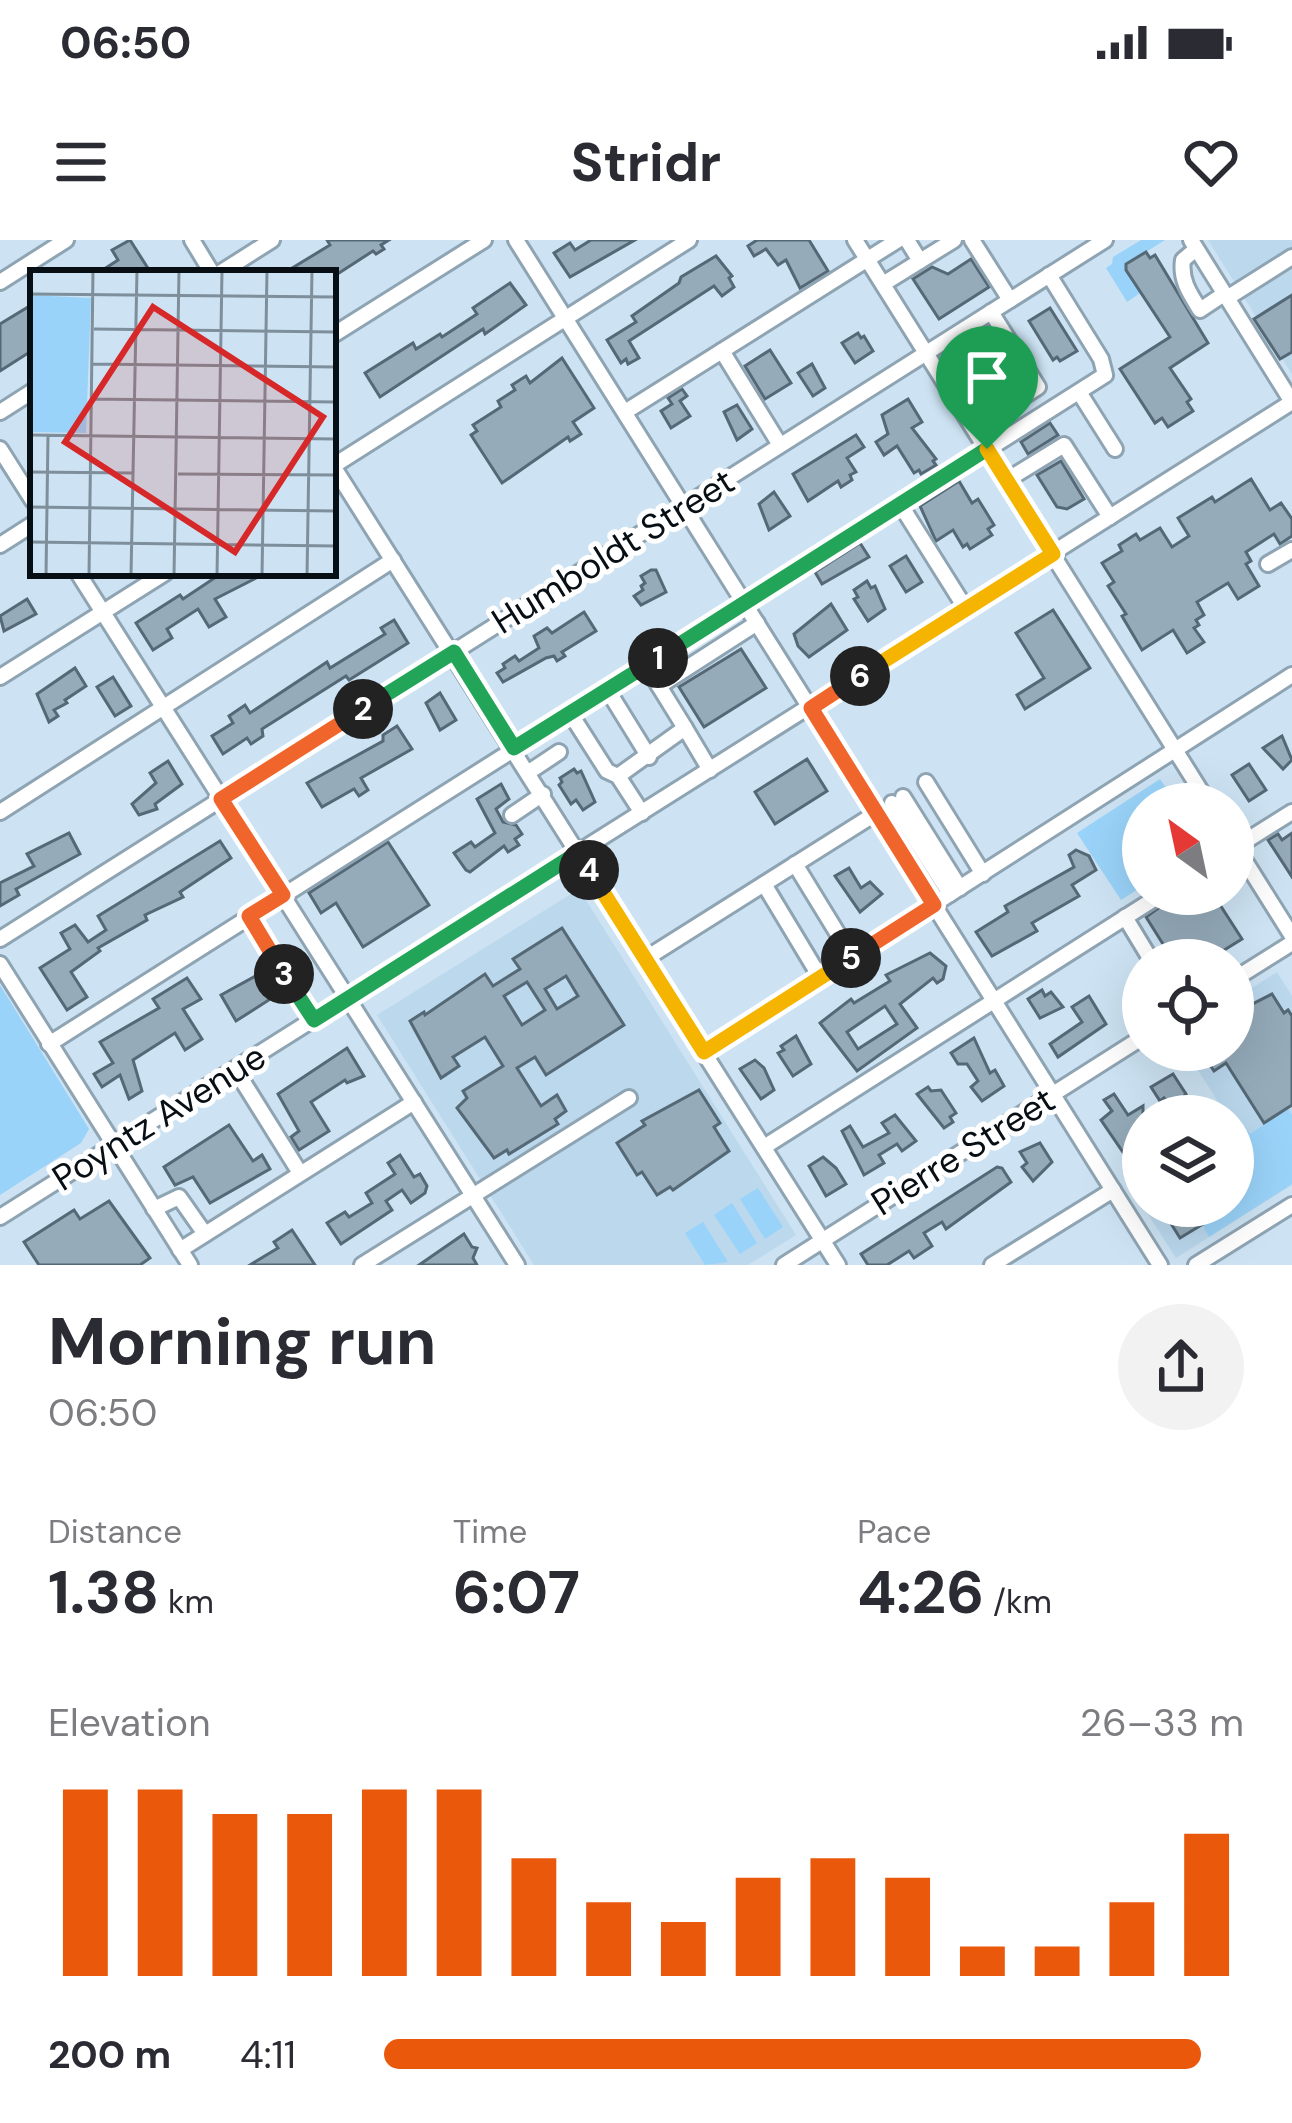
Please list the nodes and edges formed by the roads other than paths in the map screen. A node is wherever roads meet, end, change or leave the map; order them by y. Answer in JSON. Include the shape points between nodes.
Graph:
{"nodes":[{"id":1,"x":65,"y":240,"type":"edge"},
{"id":2,"x":192,"y":240,"type":"edge"},
{"id":3,"x":272,"y":240,"type":"edge"},
{"id":4,"x":484,"y":240,"type":"edge"},
{"id":5,"x":516,"y":240,"type":"edge"},
{"id":6,"x":689,"y":240,"type":"edge"},
{"id":7,"x":855,"y":240,"type":"edge"},
{"id":8,"x":898,"y":240,"type":"edge"},
{"id":9,"x":907,"y":240,"type":"edge"},
{"id":10,"x":954,"y":240,"type":"edge"},
{"id":11,"x":972,"y":240,"type":"edge"},
{"id":12,"x":1105,"y":240,"type":"edge"},
{"id":13,"x":1194,"y":245,"type":"edge"},
{"id":14,"x":1292,"y":257,"type":"edge"},
{"id":15,"x":867,"y":259,"type":"junction"},
{"id":16,"x":920,"y":261,"type":"junction"},
{"id":17,"x":214,"y":270,"type":"edge"},
{"id":18,"x":221,"y":270,"type":"edge"},
{"id":19,"x":1049,"y":275,"type":"junction"},
{"id":20,"x":0,"y":282,"type":"edge"},
{"id":21,"x":883,"y":284,"type":"junction"},
{"id":22,"x":1226,"y":296,"type":"junction"},
{"id":23,"x":1010,"y":300,"type":"junction"},
{"id":24,"x":991,"y":312,"type":"junction"},
{"id":25,"x":566,"y":318,"type":"junction"},
{"id":26,"x":336,"y":333,"type":"edge"},
{"id":27,"x":722,"y":351,"type":"junction"},
{"id":28,"x":926,"y":353,"type":"junction"},
{"id":29,"x":1078,"y":392,"type":"junction"},
{"id":30,"x":30,"y":393,"type":"edge"},
{"id":31,"x":1292,"y":402,"type":"edge"},
{"id":32,"x":0,"y":412,"type":"edge"},
{"id":33,"x":625,"y":412,"type":"junction"},
{"id":34,"x":974,"y":428,"type":"junction"},
{"id":35,"x":780,"y":445,"type":"junction"},
{"id":36,"x":0,"y":449,"type":"edge"},
{"id":37,"x":987,"y":449,"type":"junction"},
{"id":38,"x":1115,"y":449,"type":"dead end"},
{"id":39,"x":336,"y":464,"type":"edge"},
{"id":40,"x":336,"y":471,"type":"edge"},
{"id":41,"x":1006,"y":480,"type":"junction"},
{"id":42,"x":30,"y":497,"type":"edge"},
{"id":43,"x":900,"y":504,"type":"junction"},
{"id":44,"x":684,"y":506,"type":"junction"},
{"id":45,"x":1110,"y":518,"type":"junction"},
{"id":46,"x":30,"y":526,"type":"edge"},
{"id":47,"x":0,"y":545,"type":"edge"},
{"id":48,"x":1292,"y":550,"type":"edge"},
{"id":49,"x":1053,"y":554,"type":"junction"},
{"id":50,"x":393,"y":560,"type":"junction"},
{"id":51,"x":1268,"y":564,"type":"dead end"},
{"id":52,"x":79,"y":576,"type":"edge"},
{"id":53,"x":160,"y":576,"type":"edge"},
{"id":54,"x":744,"y":603,"type":"junction"},
{"id":55,"x":966,"y":609,"type":"junction"},
{"id":56,"x":102,"y":613,"type":"junction"},
{"id":57,"x":757,"y":623,"type":"junction"},
{"id":58,"x":454,"y":652,"type":"junction"},
{"id":59,"x":646,"y":665,"type":"junction"},
{"id":60,"x":1292,"y":675,"type":"edge"},
{"id":61,"x":0,"y":677,"type":"edge"},
{"id":62,"x":659,"y":686,"type":"junction"},
{"id":63,"x":608,"y":689,"type":"junction"},
{"id":64,"x":162,"y":707,"type":"junction"},
{"id":65,"x":811,"y":708,"type":"junction"},
{"id":66,"x":570,"y":713,"type":"junction"},
{"id":67,"x":685,"y":728,"type":"junction"},
{"id":68,"x":514,"y":748,"type":"junction"},
{"id":69,"x":559,"y":752,"type":"dead end"},
{"id":70,"x":1176,"y":752,"type":"junction"},
{"id":71,"x":650,"y":757,"type":"junction"},
{"id":72,"x":710,"y":770,"type":"junction"},
{"id":73,"x":529,"y":772,"type":"junction"},
{"id":74,"x":619,"y":776,"type":"junction"},
{"id":75,"x":926,"y":782,"type":"dead end"},
{"id":76,"x":1196,"y":783,"type":"edge"},
{"id":77,"x":543,"y":794,"type":"junction"},
{"id":78,"x":221,"y":799,"type":"junction"},
{"id":79,"x":896,"y":801,"type":"junction"},
{"id":80,"x":0,"y":812,"type":"edge"},
{"id":81,"x":1292,"y":812,"type":"edge"},
{"id":82,"x":642,"y":813,"type":"junction"},
{"id":83,"x":512,"y":815,"type":"dead end"},
{"id":84,"x":1254,"y":834,"type":"edge"},
{"id":85,"x":579,"y":852,"type":"junction"},
{"id":86,"x":795,"y":864,"type":"junction"},
{"id":87,"x":983,"y":874,"type":"junction"},
{"id":88,"x":1254,"y":878,"type":"edge"},
{"id":89,"x":764,"y":884,"type":"junction"},
{"id":90,"x":958,"y":890,"type":"junction"},
{"id":91,"x":283,"y":895,"type":"junction"},
{"id":92,"x":934,"y":905,"type":"junction"},
{"id":93,"x":1128,"y":915,"type":"edge"},
{"id":94,"x":249,"y":916,"type":"junction"},
{"id":95,"x":1125,"y":917,"type":"junction"},
{"id":96,"x":1138,"y":939,"type":"edge"},
{"id":97,"x":0,"y":940,"type":"edge"},
{"id":98,"x":1292,"y":940,"type":"edge"},
{"id":99,"x":852,"y":957,"type":"junction"},
{"id":100,"x":645,"y":959,"type":"junction"},
{"id":101,"x":0,"y":964,"type":"edge"},
{"id":102,"x":1254,"y":966,"type":"edge"},
{"id":103,"x":820,"y":977,"type":"junction"},
{"id":104,"x":350,"y":998,"type":"junction"},
{"id":105,"x":996,"y":1000,"type":"junction"},
{"id":106,"x":314,"y":1020,"type":"junction"},
{"id":107,"x":49,"y":1044,"type":"junction"},
{"id":108,"x":1122,"y":1050,"type":"edge"},
{"id":109,"x":704,"y":1052,"type":"junction"},
{"id":110,"x":235,"y":1069,"type":"junction"},
{"id":111,"x":1054,"y":1094,"type":"junction"},
{"id":112,"x":629,"y":1098,"type":"dead end"},
{"id":113,"x":414,"y":1102,"type":"junction"},
{"id":114,"x":112,"y":1145,"type":"junction"},
{"id":115,"x":764,"y":1147,"type":"junction"},
{"id":116,"x":300,"y":1173,"type":"junction"},
{"id":117,"x":1113,"y":1190,"type":"junction"},
{"id":118,"x":473,"y":1196,"type":"junction"},
{"id":119,"x":1292,"y":1205,"type":"edge"},
{"id":120,"x":154,"y":1209,"type":"junction"},
{"id":121,"x":0,"y":1217,"type":"edge"},
{"id":122,"x":205,"y":1234,"type":"junction"},
{"id":123,"x":823,"y":1240,"type":"junction"},
{"id":124,"x":180,"y":1250,"type":"junction"},
{"id":125,"x":190,"y":1265,"type":"edge"},
{"id":126,"x":362,"y":1265,"type":"edge"},
{"id":127,"x":517,"y":1265,"type":"edge"},
{"id":128,"x":784,"y":1265,"type":"edge"},
{"id":129,"x":838,"y":1265,"type":"edge"},
{"id":130,"x":992,"y":1265,"type":"edge"},
{"id":131,"x":1160,"y":1265,"type":"edge"},
{"id":132,"x":1196,"y":1265,"type":"edge"}],
"edges":[{"from":1,"to":20,"type":"street"},
{"from":2,"to":17,"type":"street"},
{"from":3,"to":18,"type":"street"},
{"from":4,"to":26,"type":"street"},
{"from":5,"to":25,"type":"street"},
{"from":6,"to":25,"type":"street"},
{"from":7,"to":15,"type":"street"},
{"from":8,"to":15,"type":"street"},
{"from":9,"to":16,"type":"street"},
{"from":10,"to":16,"type":"street"},
{"from":11,"to":23,"type":"street"},
{"from":12,"to":19,"type":"street","name":"Humboldt Street"},
{"from":13,"to":22,"type":"street"},
{"from":13,"to":22,"type":"street","via":[[1181,270],[1200,310]]},
{"from":14,"to":22,"type":"street"},
{"from":15,"to":21,"type":"street"},
{"from":15,"to":27,"type":"street"},
{"from":16,"to":21,"type":"street"},
{"from":19,"to":23,"type":"street","name":"Humboldt Street"},
{"from":19,"to":29,"type":"street","via":[[1105,375]]},
{"from":21,"to":28,"type":"street"},
{"from":22,"to":31,"type":"street"},
{"from":23,"to":24,"type":"street","name":"Humboldt Street"},
{"from":24,"to":28,"type":"street","name":"Humboldt Street"},
{"from":24,"to":34,"type":"street","via":[[1038,386]]},
{"from":25,"to":33,"type":"street"},
{"from":25,"to":39,"type":"street"},
{"from":27,"to":33,"type":"street"},
{"from":27,"to":35,"type":"street"},
{"from":28,"to":34,"type":"street"},
{"from":28,"to":35,"type":"street","name":"Humboldt Street"},
{"from":29,"to":37,"type":"street"},
{"from":29,"to":38,"type":"street"},
{"from":30,"to":32,"type":"street"},
{"from":31,"to":45,"type":"street","name":"Poyntz Avenue"},
{"from":33,"to":44,"type":"street"},
{"from":34,"to":37,"type":"street"},
{"from":35,"to":44,"type":"street","name":"Humboldt Street"},
{"from":36,"to":42,"type":"street"},
{"from":37,"to":41,"type":"street"},
{"from":37,"to":43,"type":"street"},
{"from":40,"to":50,"type":"street"},
{"from":41,"to":45,"type":"street","via":[[1064,445]]},
{"from":41,"to":49,"type":"street"},
{"from":43,"to":54,"type":"street"},
{"from":43,"to":55,"type":"street"},
{"from":44,"to":54,"type":"street"},
{"from":44,"to":58,"type":"street","name":"Humboldt Street"},
{"from":45,"to":49,"type":"street","name":"Poyntz Avenue"},
{"from":46,"to":47,"type":"street"},
{"from":48,"to":51,"type":"street"},
{"from":49,"to":55,"type":"street","name":"Poyntz Avenue"},
{"from":49,"to":70,"type":"street"},
{"from":50,"to":58,"type":"street"},
{"from":50,"to":64,"type":"street"},
{"from":52,"to":56,"type":"street"},
{"from":53,"to":56,"type":"street"},
{"from":54,"to":57,"type":"street"},
{"from":54,"to":59,"type":"street"},
{"from":55,"to":65,"type":"street","name":"Poyntz Avenue"},
{"from":56,"to":61,"type":"street"},
{"from":56,"to":64,"type":"street"},
{"from":57,"to":62,"type":"street"},
{"from":57,"to":65,"type":"street"},
{"from":58,"to":68,"type":"street"},
{"from":58,"to":78,"type":"street","name":"Humboldt Street"},
{"from":59,"to":62,"type":"street"},
{"from":59,"to":63,"type":"street"},
{"from":60,"to":70,"type":"street"},
{"from":62,"to":67,"type":"street"},
{"from":63,"to":66,"type":"street"},
{"from":63,"to":71,"type":"street"},
{"from":64,"to":78,"type":"street"},
{"from":64,"to":80,"type":"street"},
{"from":65,"to":72,"type":"street","name":"Poyntz Avenue"},
{"from":65,"to":79,"type":"street"},
{"from":66,"to":68,"type":"street"},
{"from":66,"to":74,"type":"street","via":[[607,771]]},
{"from":67,"to":71,"type":"street"},
{"from":67,"to":72,"type":"street"},
{"from":68,"to":73,"type":"street"},
{"from":68,"to":91,"type":"street"},
{"from":69,"to":73,"type":"street"},
{"from":70,"to":76,"type":"street"},
{"from":70,"to":87,"type":"street"},
{"from":71,"to":74,"type":"street"},
{"from":72,"to":82,"type":"street","name":"Poyntz Avenue"},
{"from":73,"to":77,"type":"street"},
{"from":74,"to":82,"type":"street"},
{"from":75,"to":87,"type":"street"},
{"from":77,"to":83,"type":"street"},
{"from":77,"to":85,"type":"street"},
{"from":78,"to":91,"type":"street"},
{"from":78,"to":97,"type":"street","name":"Humboldt Street"},
{"from":79,"to":86,"type":"street"},
{"from":79,"to":90,"type":"street"},
{"from":79,"to":92,"type":"street"},
{"from":81,"to":84,"type":"street"},
{"from":82,"to":85,"type":"street","name":"Poyntz Avenue"},
{"from":85,"to":100,"type":"street"},
{"from":85,"to":104,"type":"street","name":"Poyntz Avenue"},
{"from":86,"to":89,"type":"street"},
{"from":86,"to":99,"type":"street"},
{"from":87,"to":90,"type":"street"},
{"from":88,"to":98,"type":"street"},
{"from":89,"to":100,"type":"street"},
{"from":89,"to":103,"type":"street"},
{"from":90,"to":92,"type":"street"},
{"from":91,"to":94,"type":"street"},
{"from":91,"to":104,"type":"street"},
{"from":92,"to":99,"type":"street"},
{"from":92,"to":105,"type":"street"},
{"from":93,"to":95,"type":"street"},
{"from":94,"to":106,"type":"street"},
{"from":94,"to":107,"type":"street"},
{"from":95,"to":96,"type":"street"},
{"from":95,"to":105,"type":"street"},
{"from":98,"to":102,"type":"street"},
{"from":99,"to":103,"type":"street"},
{"from":100,"to":109,"type":"street"},
{"from":101,"to":107,"type":"street"},
{"from":103,"to":109,"type":"street"},
{"from":104,"to":106,"type":"street","name":"Poyntz Avenue"},
{"from":104,"to":113,"type":"street"},
{"from":105,"to":111,"type":"street"},
{"from":105,"to":115,"type":"street"},
{"from":106,"to":110,"type":"street","name":"Poyntz Avenue"},
{"from":107,"to":114,"type":"street"},
{"from":108,"to":111,"type":"street","name":"Pierre Street"},
{"from":109,"to":115,"type":"street"},
{"from":110,"to":114,"type":"street","name":"Poyntz Avenue"},
{"from":110,"to":116,"type":"street"},
{"from":111,"to":117,"type":"street"},
{"from":111,"to":123,"type":"street","name":"Pierre Street"},
{"from":112,"to":118,"type":"street"},
{"from":113,"to":116,"type":"street"},
{"from":113,"to":118,"type":"street"},
{"from":114,"to":120,"type":"street"},
{"from":114,"to":121,"type":"street","name":"Poyntz Avenue"},
{"from":115,"to":123,"type":"street"},
{"from":116,"to":122,"type":"street"},
{"from":117,"to":130,"type":"street"},
{"from":117,"to":131,"type":"street"},
{"from":118,"to":126,"type":"street"},
{"from":118,"to":127,"type":"street"},
{"from":119,"to":132,"type":"street"},
{"from":120,"to":122,"type":"street","via":[[178,1197]]},
{"from":120,"to":124,"type":"street"},
{"from":122,"to":124,"type":"street"},
{"from":123,"to":128,"type":"street","name":"Pierre Street"},
{"from":123,"to":129,"type":"street"},
{"from":124,"to":125,"type":"street"}]}
